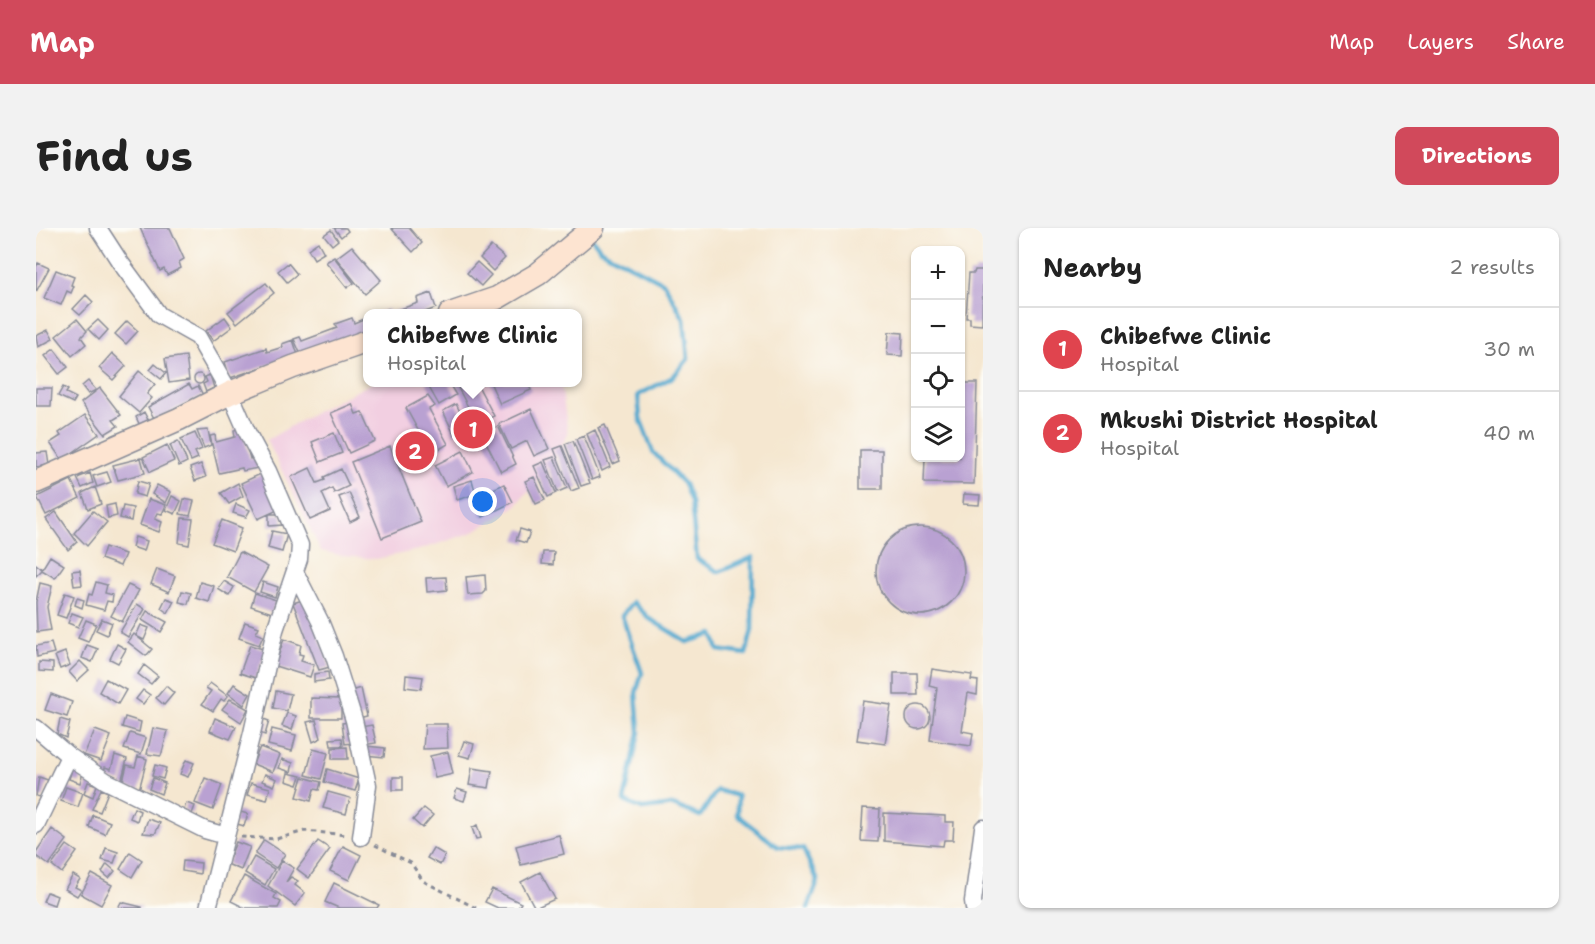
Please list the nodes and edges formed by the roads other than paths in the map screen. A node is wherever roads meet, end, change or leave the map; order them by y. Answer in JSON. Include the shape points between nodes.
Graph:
{"nodes":[{"id":1,"x":98,"y":228,"type":"edge"},
{"id":2,"x":585,"y":234,"type":"edge"},
{"id":3,"x":465,"y":309,"type":"edge"},
{"id":4,"x":363,"y":343,"type":"edge"},
{"id":5,"x":230,"y":393,"type":"junction"},
{"id":6,"x":36,"y":482,"type":"edge"},
{"id":7,"x":295,"y":572,"type":"junction"},
{"id":8,"x":36,"y":728,"type":"edge"},
{"id":9,"x":69,"y":756,"type":"junction"},
{"id":10,"x":36,"y":825,"type":"edge"},
{"id":11,"x":983,"y":828,"type":"edge"},
{"id":12,"x":226,"y":836,"type":"junction"},
{"id":13,"x":361,"y":837,"type":"road end"},
{"id":14,"x":208,"y":908,"type":"edge"},
{"id":15,"x":974,"y":908,"type":"edge"}],
"edges":[{"from":1,"to":5,"type":"street","via":[[159,315],[198,337]]},
{"from":2,"to":3,"type":"street","via":[[538,274],[497,298]]},
{"from":4,"to":5,"type":"street"},
{"from":5,"to":6,"type":"street"},
{"from":5,"to":7,"type":"street","via":[[300,545]]},
{"from":7,"to":12,"type":"street","via":[[275,630]]},
{"from":7,"to":13,"type":"street","via":[[334,656],[354,720],[368,785]]},
{"from":8,"to":9,"type":"street"},
{"from":9,"to":10,"type":"street"},
{"from":9,"to":12,"type":"street","via":[[123,789],[204,830]]},
{"from":11,"to":15,"type":"street"},
{"from":12,"to":14,"type":"street"}]}
